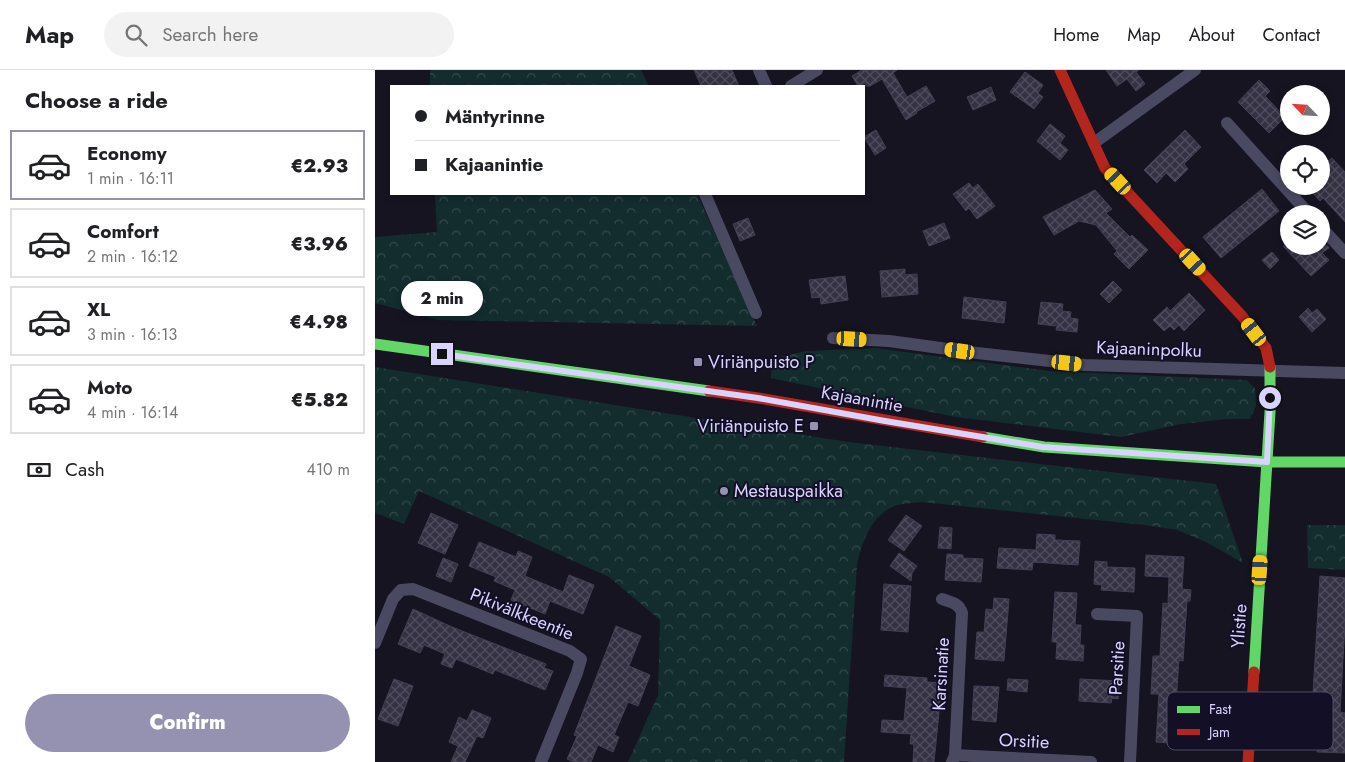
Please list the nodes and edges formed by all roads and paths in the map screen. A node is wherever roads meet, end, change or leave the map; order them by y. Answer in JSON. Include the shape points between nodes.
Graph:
{"nodes":[{"id":1,"x":759,"y":70,"type":"edge"},
{"id":2,"x":817,"y":70,"type":"edge"},
{"id":3,"x":1060,"y":70,"type":"edge"},
{"id":4,"x":1195,"y":70,"type":"edge"},
{"id":5,"x":766,"y":85,"type":"edge"},
{"id":6,"x":793,"y":85,"type":"edge"},
{"id":7,"x":1227,"y":123,"type":"dead end"},
{"id":8,"x":1094,"y":142,"type":"junction"},
{"id":9,"x":705,"y":195,"type":"edge"},
{"id":10,"x":1301,"y":205,"type":"edge"},
{"id":11,"x":1330,"y":237,"type":"edge"},
{"id":12,"x":1345,"y":253,"type":"edge"},
{"id":13,"x":756,"y":313,"type":"dead end"},
{"id":14,"x":833,"y":338,"type":"dead end"},
{"id":15,"x":375,"y":344,"type":"edge"},
{"id":16,"x":1271,"y":370,"type":"junction"},
{"id":17,"x":1345,"y":373,"type":"edge"},
{"id":18,"x":1267,"y":462,"type":"junction"},
{"id":19,"x":1345,"y":462,"type":"edge"},
{"id":20,"x":942,"y":599,"type":"dead end"},
{"id":21,"x":1097,"y":614,"type":"dead end"},
{"id":22,"x":375,"y":643,"type":"edge"},
{"id":23,"x":1252,"y":692,"type":"edge"},
{"id":24,"x":953,"y":758,"type":"edge"},
{"id":25,"x":541,"y":762,"type":"edge"},
{"id":26,"x":1091,"y":762,"type":"edge"},
{"id":27,"x":1130,"y":762,"type":"edge"}],
"edges":[{"from":1,"to":5,"type":"street"},
{"from":2,"to":6,"type":"street"},
{"from":3,"to":8,"type":"main road","name":"Ylistie"},
{"from":4,"to":8,"type":"street"},
{"from":7,"to":10,"type":"street"},
{"from":8,"to":16,"type":"main road","name":"Ylistie","via":[[1105,168],[1242,316],[1266,348]]},
{"from":9,"to":13,"type":"street"},
{"from":11,"to":12,"type":"street"},
{"from":14,"to":16,"type":"street","name":"Kajaaninpolku","via":[[889,341],[1085,365]]},
{"from":15,"to":18,"type":"main road","name":"Kajaanintie","via":[[758,398],[1043,447]]},
{"from":16,"to":17,"type":"street","name":"Kajaaninpolku"},
{"from":16,"to":18,"type":"main road","name":"Ylistie"},
{"from":18,"to":19,"type":"main road","name":"Kajaanintie"},
{"from":18,"to":23,"type":"main road","name":"Ylistie"},
{"from":20,"to":24,"type":"street","name":"Karsinatie","via":[[956,603],[962,613]]},
{"from":21,"to":27,"type":"street","name":"Parsitie","via":[[1137,616]]},
{"from":22,"to":25,"type":"street","name":"Pikivälkkeentie","via":[[393,599],[401,590],[413,589],[570,651],[581,659]]},
{"from":24,"to":26,"type":"street","name":"Orsitie"}]}
